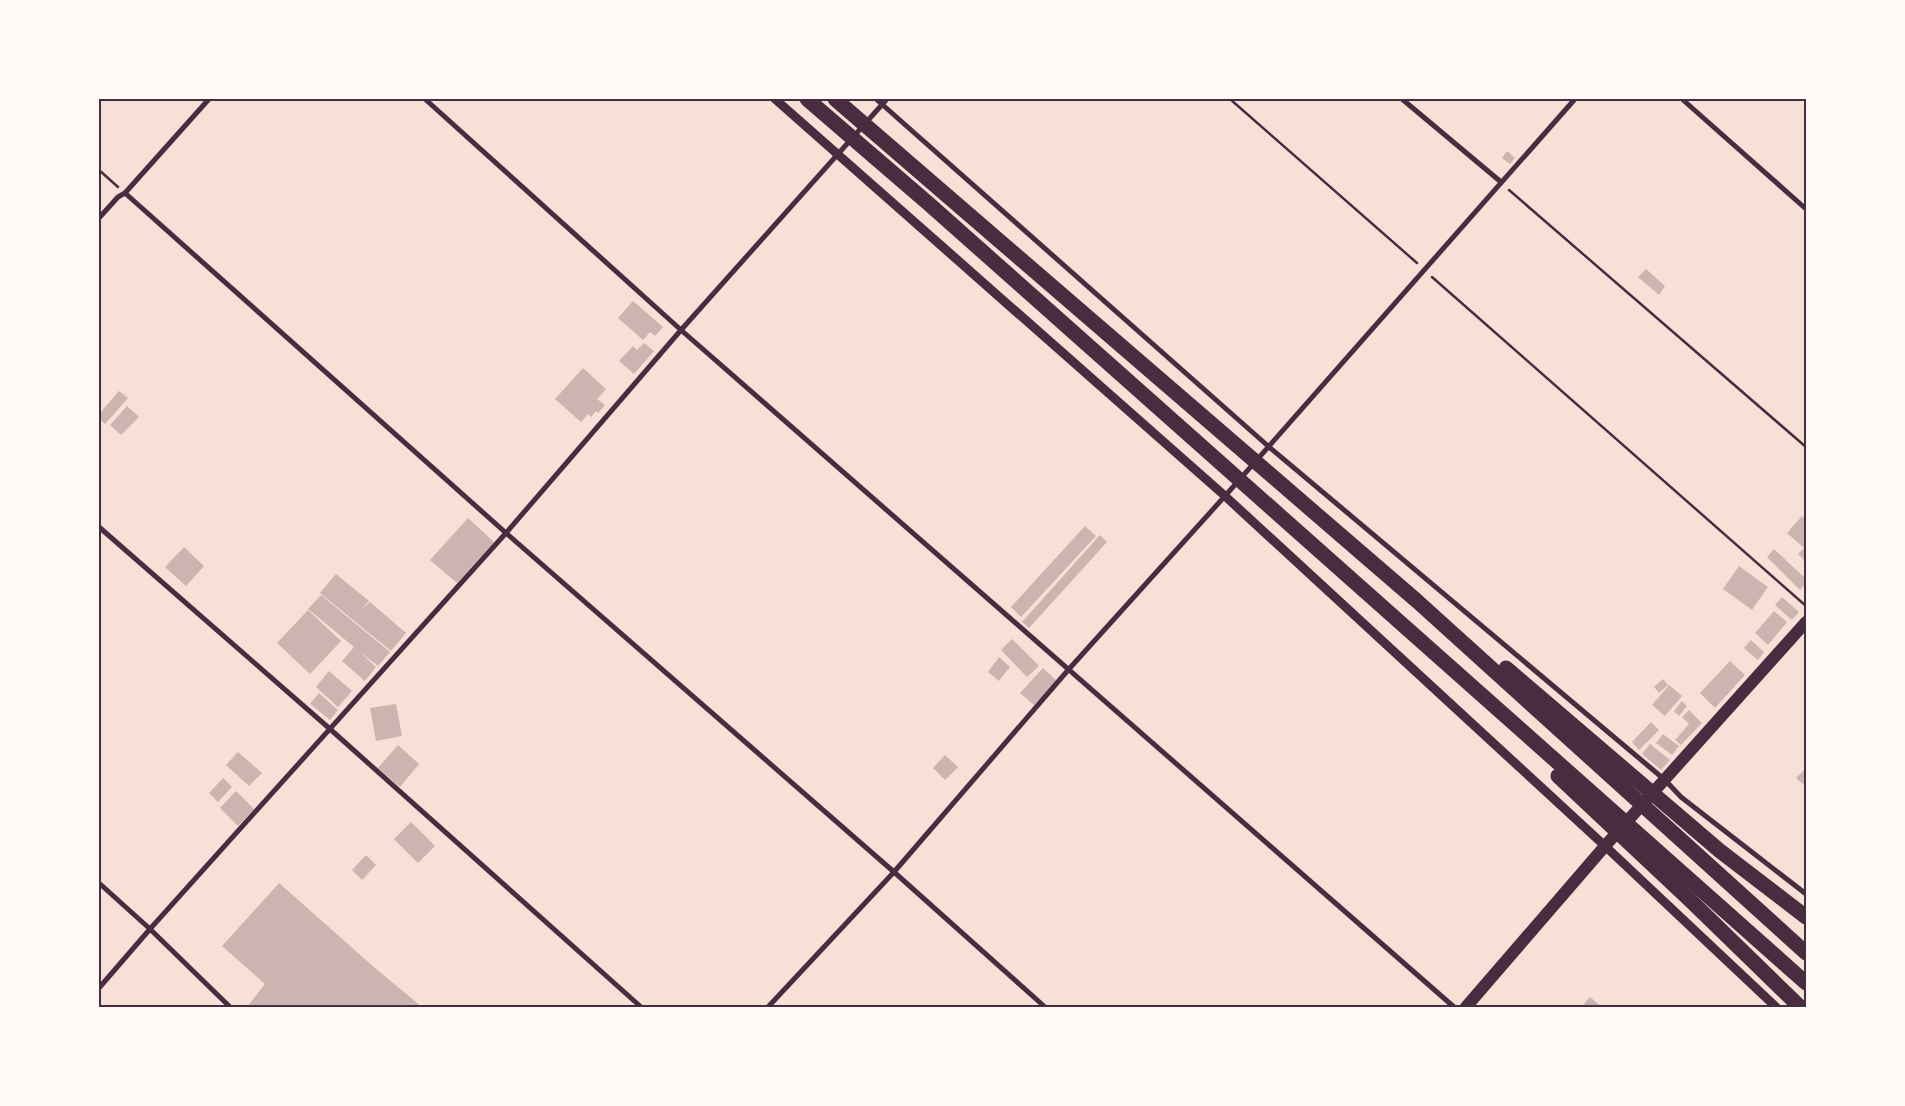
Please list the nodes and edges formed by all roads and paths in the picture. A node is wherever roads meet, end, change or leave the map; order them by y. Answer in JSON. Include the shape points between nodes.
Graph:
{"nodes":[{"id":1,"x":209,"y":99,"type":"edge"},
{"id":2,"x":425,"y":99,"type":"edge"},
{"id":3,"x":775,"y":99,"type":"edge"},
{"id":4,"x":807,"y":99,"type":"edge"},
{"id":5,"x":835,"y":99,"type":"edge"},
{"id":6,"x":876,"y":99,"type":"edge"},
{"id":7,"x":887,"y":99,"type":"edge"},
{"id":8,"x":1230,"y":99,"type":"edge"},
{"id":9,"x":1402,"y":99,"type":"edge"},
{"id":10,"x":1575,"y":99,"type":"edge"},
{"id":11,"x":1682,"y":99,"type":"edge"},
{"id":12,"x":882,"y":104,"type":"junction"},
{"id":13,"x":837,"y":154,"type":"junction"},
{"id":14,"x":99,"y":170,"type":"edge"},
{"id":15,"x":1502,"y":180,"type":"junction"},
{"id":16,"x":125,"y":193,"type":"junction"},
{"id":17,"x":1806,"y":209,"type":"edge"},
{"id":18,"x":99,"y":218,"type":"edge"},
{"id":19,"x":1424,"y":270,"type":"junction"},
{"id":20,"x":682,"y":330,"type":"junction"},
{"id":21,"x":1268,"y":446,"type":"junction"},
{"id":22,"x":1806,"y":448,"type":"edge"},
{"id":23,"x":1225,"y":496,"type":"junction"},
{"id":24,"x":99,"y":527,"type":"edge"},
{"id":25,"x":506,"y":533,"type":"junction"},
{"id":26,"x":1417,"y":601,"type":"junction"},
{"id":27,"x":1806,"y":606,"type":"edge"},
{"id":28,"x":1806,"y":622,"type":"edge"},
{"id":29,"x":1429,"y":648,"type":"junction"},
{"id":30,"x":1069,"y":669,"type":"junction"},
{"id":31,"x":330,"y":728,"type":"junction"},
{"id":32,"x":1665,"y":780,"type":"junction"},
{"id":33,"x":1604,"y":846,"type":"junction"},
{"id":34,"x":894,"y":872,"type":"junction"},
{"id":35,"x":99,"y":883,"type":"edge"},
{"id":36,"x":1806,"y":894,"type":"edge"},
{"id":37,"x":1806,"y":917,"type":"edge"},
{"id":38,"x":150,"y":929,"type":"junction"},
{"id":39,"x":1806,"y":953,"type":"edge"},
{"id":40,"x":1806,"y":983,"type":"edge"},
{"id":41,"x":99,"y":988,"type":"edge"},
{"id":42,"x":230,"y":1007,"type":"edge"},
{"id":43,"x":641,"y":1007,"type":"edge"},
{"id":44,"x":768,"y":1007,"type":"edge"},
{"id":45,"x":1045,"y":1007,"type":"edge"},
{"id":46,"x":1454,"y":1007,"type":"edge"},
{"id":47,"x":1466,"y":1007,"type":"edge"},
{"id":48,"x":1776,"y":1007,"type":"edge"},
{"id":49,"x":1800,"y":1007,"type":"edge"}],
"edges":[{"from":1,"to":16,"type":"street"},
{"from":2,"to":20,"type":"street"},
{"from":3,"to":13,"type":"street"},
{"from":4,"to":29,"type":"highway"},
{"from":5,"to":26,"type":"highway"},
{"from":6,"to":12,"type":"street"},
{"from":7,"to":12,"type":"street"},
{"from":8,"to":19,"type":"path"},
{"from":9,"to":15,"type":"street"},
{"from":10,"to":15,"type":"street"},
{"from":11,"to":17,"type":"street"},
{"from":12,"to":13,"type":"street"},
{"from":12,"to":21,"type":"street"},
{"from":13,"to":20,"type":"street"},
{"from":13,"to":23,"type":"street"},
{"from":14,"to":16,"type":"path"},
{"from":15,"to":19,"type":"street"},
{"from":15,"to":22,"type":"path"},
{"from":16,"to":18,"type":"street"},
{"from":16,"to":25,"type":"street"},
{"from":19,"to":21,"type":"street"},
{"from":19,"to":27,"type":"path"},
{"from":20,"to":25,"type":"street"},
{"from":20,"to":30,"type":"street"},
{"from":21,"to":23,"type":"street"},
{"from":21,"to":32,"type":"street"},
{"from":23,"to":30,"type":"street"},
{"from":23,"to":33,"type":"street"},
{"from":24,"to":31,"type":"street"},
{"from":25,"to":31,"type":"street"},
{"from":25,"to":34,"type":"street"},
{"from":26,"to":37,"type":"highway","via":[[1481,647],[1720,851]]},
{"from":26,"to":39,"type":"highway"},
{"from":28,"to":32,"type":"main road"},
{"from":29,"to":40,"type":"highway"},
{"from":29,"to":49,"type":"highway","via":[[1469,692]]},
{"from":30,"to":34,"type":"street"},
{"from":30,"to":46,"type":"street"},
{"from":31,"to":38,"type":"street"},
{"from":31,"to":43,"type":"street"},
{"from":32,"to":33,"type":"main road"},
{"from":32,"to":36,"type":"street","via":[[1681,798]]},
{"from":33,"to":47,"type":"main road"},
{"from":33,"to":48,"type":"street"},
{"from":34,"to":44,"type":"street"},
{"from":34,"to":45,"type":"street"},
{"from":35,"to":38,"type":"street"},
{"from":38,"to":41,"type":"street"},
{"from":38,"to":42,"type":"street"}]}
